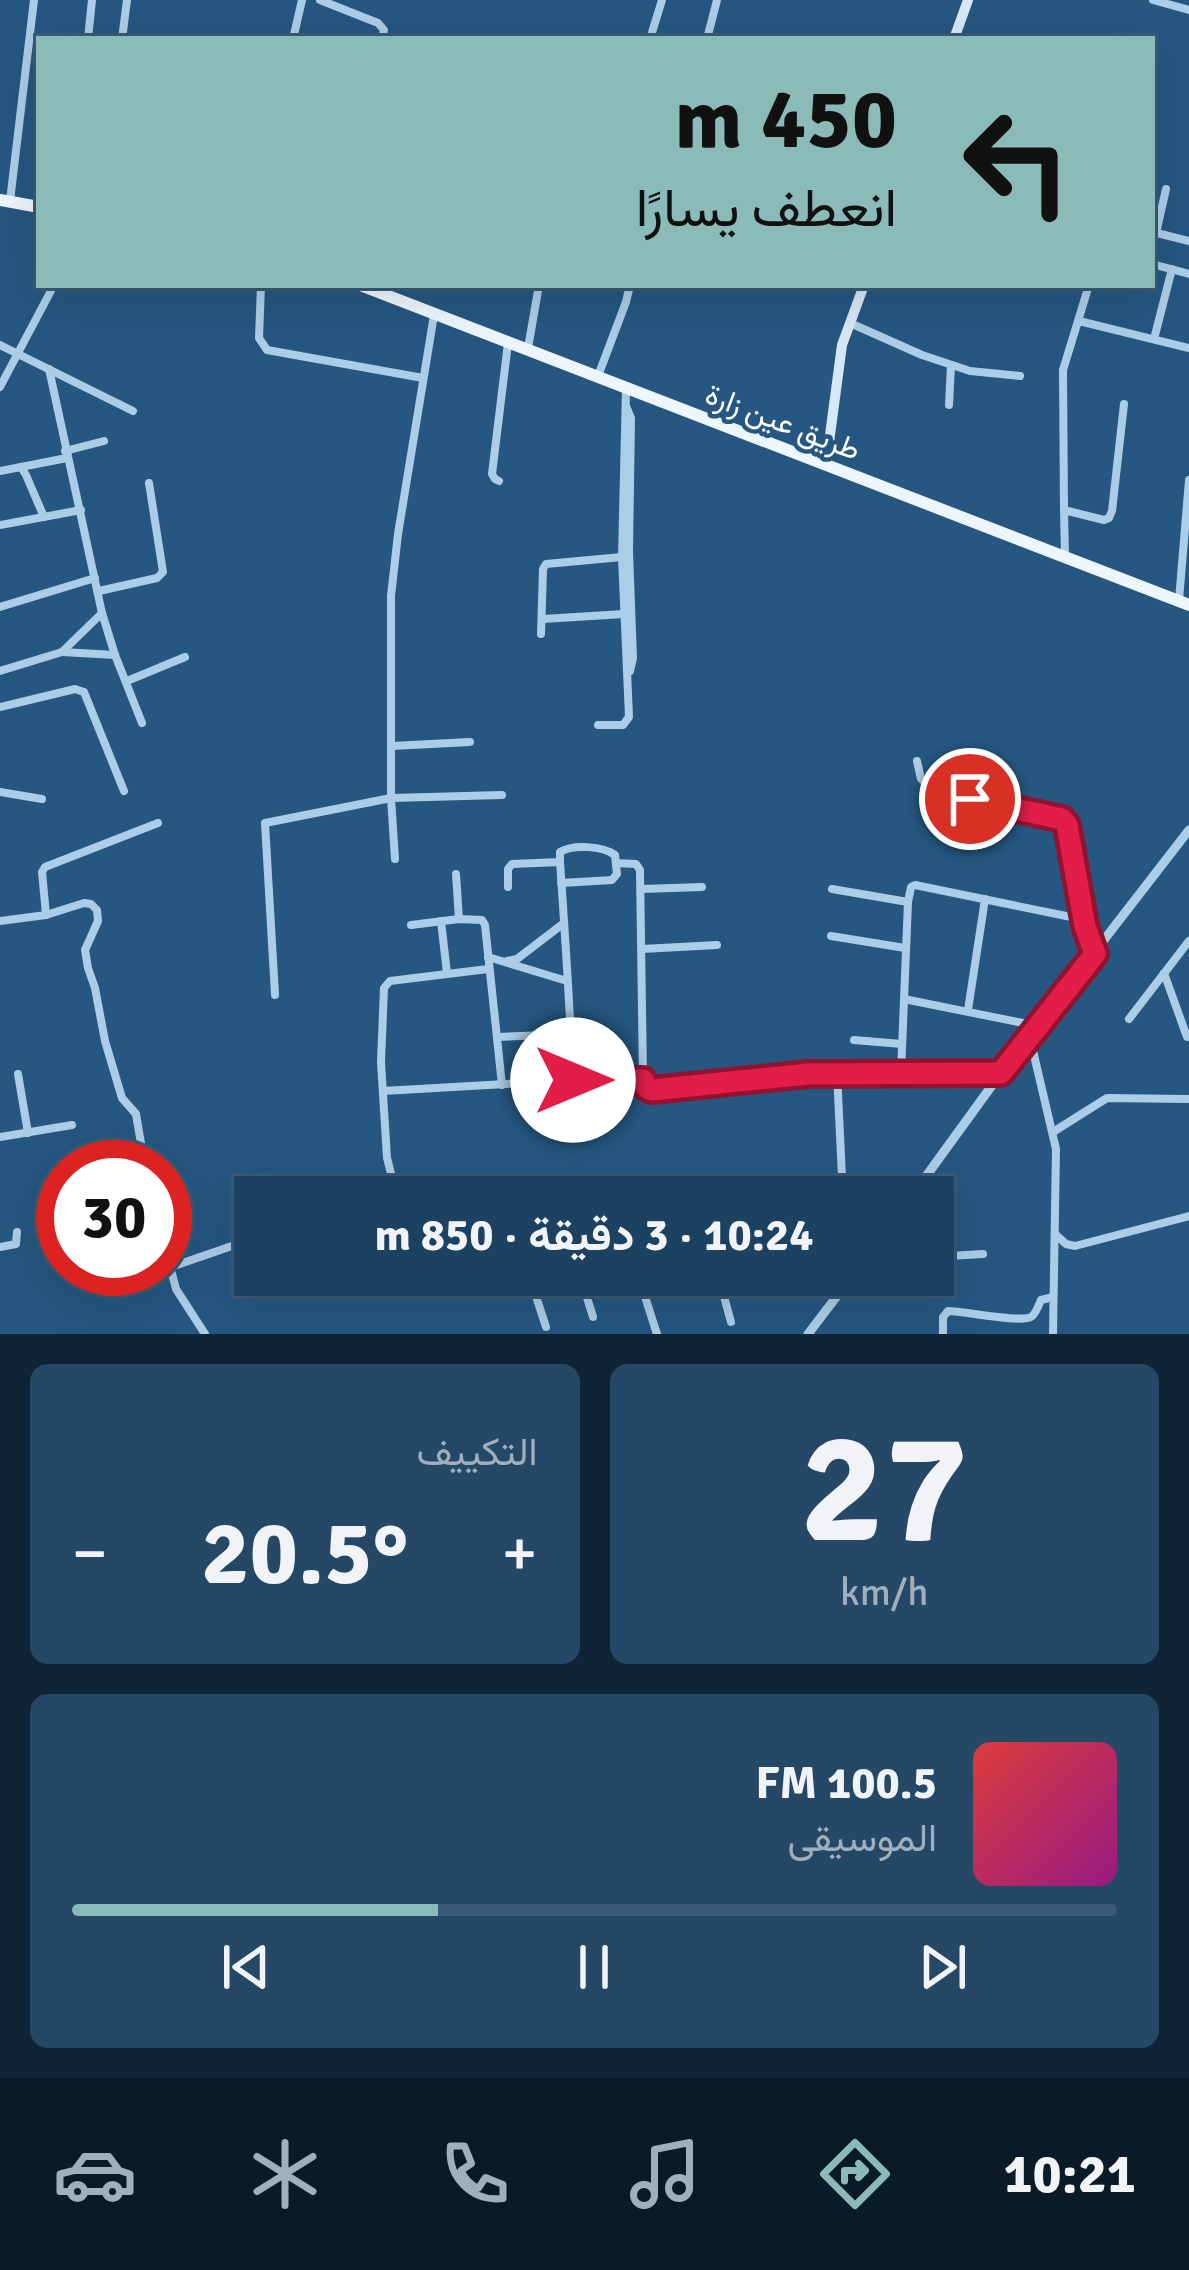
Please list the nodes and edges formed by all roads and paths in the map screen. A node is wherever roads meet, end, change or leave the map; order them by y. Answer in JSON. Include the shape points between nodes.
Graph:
{"nodes":[{"id":1,"x":34,"y":0,"type":"edge"},
{"id":2,"x":92,"y":0,"type":"edge"},
{"id":3,"x":127,"y":0,"type":"edge"},
{"id":4,"x":302,"y":0,"type":"edge"},
{"id":5,"x":320,"y":0,"type":"edge"},
{"id":6,"x":662,"y":0,"type":"edge"},
{"id":7,"x":717,"y":0,"type":"edge"},
{"id":8,"x":1153,"y":0,"type":"edge"},
{"id":9,"x":966,"y":1,"type":"edge"},
{"id":10,"x":1189,"y":10,"type":"edge"},
{"id":11,"x":88,"y":36,"type":"edge"},
{"id":12,"x":122,"y":36,"type":"edge"},
{"id":13,"x":294,"y":36,"type":"edge"},
{"id":14,"x":383,"y":36,"type":"edge"},
{"id":15,"x":651,"y":36,"type":"edge"},
{"id":16,"x":707,"y":36,"type":"edge"},
{"id":17,"x":955,"y":36,"type":"edge"},
{"id":18,"x":1166,"y":189,"type":"dead end"},
{"id":19,"x":5,"y":201,"type":"edge"},
{"id":20,"x":36,"y":206,"type":"edge"},
{"id":21,"x":1155,"y":228,"type":"edge"},
{"id":22,"x":1155,"y":232,"type":"edge"},
{"id":23,"x":1189,"y":242,"type":"edge"},
{"id":24,"x":1155,"y":266,"type":"edge"},
{"id":25,"x":1172,"y":269,"type":"junction"},
{"id":26,"x":1189,"y":274,"type":"edge"},
{"id":27,"x":52,"y":288,"type":"edge"},
{"id":28,"x":261,"y":288,"type":"edge"},
{"id":29,"x":368,"y":288,"type":"edge"},
{"id":30,"x":538,"y":288,"type":"edge"},
{"id":31,"x":629,"y":288,"type":"edge"},
{"id":32,"x":863,"y":288,"type":"edge"},
{"id":33,"x":1088,"y":288,"type":"edge"},
{"id":34,"x":434,"y":313,"type":"junction"},
{"id":35,"x":1079,"y":321,"type":"junction"},
{"id":36,"x":850,"y":323,"type":"junction"},
{"id":37,"x":1154,"y":339,"type":"junction"},
{"id":38,"x":508,"y":341,"type":"junction"},
{"id":39,"x":0,"y":345,"type":"edge"},
{"id":40,"x":528,"y":348,"type":"junction"},
{"id":41,"x":1189,"y":348,"type":"edge"},
{"id":42,"x":19,"y":353,"type":"junction"},
{"id":43,"x":951,"y":364,"type":"junction"},
{"id":44,"x":49,"y":369,"type":"junction"},
{"id":45,"x":598,"y":376,"type":"junction"},
{"id":46,"x":1020,"y":376,"type":"dead end"},
{"id":47,"x":423,"y":378,"type":"junction"},
{"id":48,"x":0,"y":387,"type":"edge"},
{"id":49,"x":626,"y":387,"type":"junction"},
{"id":50,"x":625,"y":404,"type":"junction"},
{"id":51,"x":1124,"y":404,"type":"dead end"},
{"id":52,"x":949,"y":405,"type":"dead end"},
{"id":53,"x":133,"y":411,"type":"dead end"},
{"id":54,"x":104,"y":440,"type":"dead end"},
{"id":55,"x":66,"y":454,"type":"junction"},
{"id":56,"x":826,"y":466,"type":"junction"},
{"id":57,"x":21,"y":467,"type":"junction"},
{"id":58,"x":0,"y":471,"type":"edge"},
{"id":59,"x":1189,"y":480,"type":"edge"},
{"id":60,"x":499,"y":481,"type":"dead end"},
{"id":61,"x":149,"y":483,"type":"dead end"},
{"id":62,"x":81,"y":510,"type":"junction"},
{"id":63,"x":1064,"y":510,"type":"junction"},
{"id":64,"x":44,"y":517,"type":"junction"},
{"id":65,"x":0,"y":525,"type":"edge"},
{"id":66,"x":622,"y":557,"type":"junction"},
{"id":67,"x":1065,"y":557,"type":"junction"},
{"id":68,"x":95,"y":578,"type":"junction"},
{"id":69,"x":99,"y":591,"type":"junction"},
{"id":70,"x":1184,"y":603,"type":"edge"},
{"id":71,"x":0,"y":607,"type":"edge"},
{"id":72,"x":102,"y":613,"type":"junction"},
{"id":73,"x":625,"y":614,"type":"junction"},
{"id":74,"x":543,"y":619,"type":"junction"},
{"id":75,"x":542,"y":634,"type":"dead end"},
{"id":76,"x":62,"y":652,"type":"junction"},
{"id":77,"x":115,"y":655,"type":"junction"},
{"id":78,"x":184,"y":657,"type":"dead end"},
{"id":79,"x":0,"y":670,"type":"edge"},
{"id":80,"x":627,"y":676,"type":"junction"},
{"id":81,"x":127,"y":681,"type":"junction"},
{"id":82,"x":0,"y":707,"type":"edge"},
{"id":83,"x":142,"y":724,"type":"dead end"},
{"id":84,"x":598,"y":724,"type":"dead end"},
{"id":85,"x":470,"y":742,"type":"dead end"},
{"id":86,"x":392,"y":746,"type":"junction"},
{"id":87,"x":917,"y":761,"type":"dead end"},
{"id":88,"x":124,"y":791,"type":"dead end"},
{"id":89,"x":0,"y":792,"type":"edge"},
{"id":90,"x":502,"y":795,"type":"dead end"},
{"id":91,"x":392,"y":798,"type":"junction"},
{"id":92,"x":42,"y":799,"type":"dead end"},
{"id":93,"x":158,"y":823,"type":"dead end"},
{"id":94,"x":1189,"y":830,"type":"edge"},
{"id":95,"x":395,"y":859,"type":"dead end"},
{"id":96,"x":560,"y":862,"type":"junction"},
{"id":97,"x":616,"y":863,"type":"junction"},
{"id":98,"x":457,"y":874,"type":"dead end"},
{"id":99,"x":562,"y":883,"type":"junction"},
{"id":100,"x":508,"y":887,"type":"dead end"},
{"id":101,"x":702,"y":887,"type":"dead end"},
{"id":102,"x":642,"y":890,"type":"junction"},
{"id":103,"x":832,"y":890,"type":"dead end"},
{"id":104,"x":985,"y":899,"type":"junction"},
{"id":105,"x":908,"y":902,"type":"junction"},
{"id":106,"x":46,"y":915,"type":"junction"},
{"id":107,"x":459,"y":919,"type":"junction"},
{"id":108,"x":0,"y":921,"type":"edge"},
{"id":109,"x":441,"y":921,"type":"junction"},
{"id":110,"x":564,"y":923,"type":"junction"},
{"id":111,"x":411,"y":925,"type":"dead end"},
{"id":112,"x":1085,"y":926,"type":"junction"},
{"id":113,"x":831,"y":937,"type":"dead end"},
{"id":114,"x":1189,"y":941,"type":"edge"},
{"id":115,"x":717,"y":945,"type":"dead end"},
{"id":116,"x":905,"y":948,"type":"junction"},
{"id":117,"x":642,"y":949,"type":"junction"},
{"id":118,"x":1095,"y":954,"type":"junction"},
{"id":119,"x":488,"y":957,"type":"junction"},
{"id":120,"x":506,"y":962,"type":"junction"},
{"id":121,"x":488,"y":968,"type":"junction"},
{"id":122,"x":1164,"y":973,"type":"junction"},
{"id":123,"x":447,"y":974,"type":"junction"},
{"id":124,"x":567,"y":981,"type":"junction"},
{"id":125,"x":274,"y":995,"type":"dead end"},
{"id":126,"x":904,"y":999,"type":"junction"},
{"id":127,"x":968,"y":1010,"type":"junction"},
{"id":128,"x":1129,"y":1019,"type":"dead end"},
{"id":129,"x":1038,"y":1026,"type":"junction"},
{"id":130,"x":571,"y":1034,"type":"junction"},
{"id":131,"x":497,"y":1037,"type":"junction"},
{"id":132,"x":1187,"y":1037,"type":"edge"},
{"id":133,"x":1030,"y":1038,"type":"junction"},
{"id":134,"x":854,"y":1040,"type":"dead end"},
{"id":135,"x":902,"y":1044,"type":"junction"},
{"id":136,"x":837,"y":1073,"type":"junction"},
{"id":137,"x":901,"y":1073,"type":"junction"},
{"id":138,"x":1001,"y":1073,"type":"junction"},
{"id":139,"x":19,"y":1074,"type":"dead end"},
{"id":140,"x":573,"y":1080,"type":"junction"},
{"id":141,"x":643,"y":1080,"type":"junction"},
{"id":142,"x":502,"y":1085,"type":"junction"},
{"id":143,"x":383,"y":1091,"type":"junction"},
{"id":144,"x":1189,"y":1099,"type":"edge"},
{"id":145,"x":72,"y":1125,"type":"dead end"},
{"id":146,"x":1053,"y":1132,"type":"junction"},
{"id":147,"x":28,"y":1133,"type":"junction"},
{"id":148,"x":0,"y":1137,"type":"edge"},
{"id":149,"x":140,"y":1140,"type":"edge"},
{"id":150,"x":390,"y":1176,"type":"edge"},
{"id":151,"x":842,"y":1176,"type":"edge"},
{"id":152,"x":926,"y":1176,"type":"edge"},
{"id":153,"x":1189,"y":1216,"type":"edge"},
{"id":154,"x":16,"y":1232,"type":"dead end"},
{"id":155,"x":1055,"y":1234,"type":"junction"},
{"id":156,"x":234,"y":1245,"type":"edge"},
{"id":157,"x":0,"y":1246,"type":"edge"},
{"id":158,"x":982,"y":1254,"type":"dead end"},
{"id":159,"x":954,"y":1256,"type":"edge"},
{"id":160,"x":192,"y":1260,"type":"edge"},
{"id":161,"x":181,"y":1296,"type":"edge"},
{"id":162,"x":536,"y":1296,"type":"edge"},
{"id":163,"x":586,"y":1296,"type":"edge"},
{"id":164,"x":645,"y":1296,"type":"edge"},
{"id":165,"x":724,"y":1296,"type":"edge"},
{"id":166,"x":838,"y":1296,"type":"edge"},
{"id":167,"x":1053,"y":1297,"type":"junction"},
{"id":168,"x":592,"y":1317,"type":"dead end"},
{"id":169,"x":731,"y":1322,"type":"dead end"},
{"id":170,"x":546,"y":1327,"type":"dead end"},
{"id":171,"x":811,"y":1333,"type":"edge"},
{"id":172,"x":205,"y":1334,"type":"edge"},
{"id":173,"x":657,"y":1334,"type":"edge"},
{"id":174,"x":943,"y":1334,"type":"edge"},
{"id":175,"x":1054,"y":1334,"type":"edge"}],
"edges":[{"from":1,"to":19,"type":"street"},
{"from":2,"to":11,"type":"street"},
{"from":3,"to":12,"type":"street"},
{"from":4,"to":13,"type":"street"},
{"from":5,"to":14,"type":"street","via":[[378,23]]},
{"from":6,"to":15,"type":"street"},
{"from":7,"to":16,"type":"street"},
{"from":8,"to":10,"type":"street"},
{"from":9,"to":17,"type":"main road"},
{"from":18,"to":21,"type":"street"},
{"from":19,"to":20,"type":"main road"},
{"from":22,"to":23,"type":"street"},
{"from":24,"to":25,"type":"street"},
{"from":25,"to":26,"type":"street"},
{"from":25,"to":37,"type":"street"},
{"from":27,"to":42,"type":"street"},
{"from":28,"to":47,"type":"street","via":[[259,338],[267,350]]},
{"from":29,"to":34,"type":"main road","name":"طريق عين زارة"},
{"from":30,"to":40,"type":"street"},
{"from":31,"to":45,"type":"street"},
{"from":32,"to":36,"type":"main road"},
{"from":33,"to":35,"type":"street"},
{"from":34,"to":38,"type":"main road","name":"طريق عين زارة"},
{"from":34,"to":47,"type":"street"},
{"from":35,"to":37,"type":"street"},
{"from":35,"to":63,"type":"street","via":[[1063,370]]},
{"from":36,"to":43,"type":"street"},
{"from":36,"to":56,"type":"main road"},
{"from":37,"to":41,"type":"street"},
{"from":38,"to":40,"type":"main road","name":"طريق عين زارة"},
{"from":38,"to":60,"type":"street","via":[[493,473]]},
{"from":39,"to":42,"type":"street"},
{"from":40,"to":45,"type":"main road","name":"طريق عين زارة"},
{"from":42,"to":44,"type":"street"},
{"from":42,"to":48,"type":"street"},
{"from":43,"to":46,"type":"street"},
{"from":43,"to":52,"type":"street"},
{"from":44,"to":53,"type":"street"},
{"from":44,"to":55,"type":"street"},
{"from":45,"to":49,"type":"main road","name":"طريق عين زارة"},
{"from":47,"to":86,"type":"street","via":[[393,579]]},
{"from":49,"to":50,"type":"street"},
{"from":49,"to":56,"type":"main road","name":"طريق عين زارة"},
{"from":50,"to":66,"type":"street"},
{"from":50,"to":80,"type":"street","via":[[633,658]]},
{"from":51,"to":63,"type":"street","via":[[1109,518]]},
{"from":54,"to":55,"type":"street"},
{"from":55,"to":57,"type":"street"},
{"from":55,"to":62,"type":"street"},
{"from":56,"to":67,"type":"main road","name":"طريق عين زارة"},
{"from":57,"to":58,"type":"street"},
{"from":57,"to":64,"type":"street"},
{"from":59,"to":70,"type":"street"},
{"from":61,"to":69,"type":"street","via":[[163,572]]},
{"from":62,"to":64,"type":"street"},
{"from":62,"to":68,"type":"street"},
{"from":63,"to":67,"type":"street"},
{"from":64,"to":65,"type":"street"},
{"from":66,"to":73,"type":"street"},
{"from":66,"to":74,"type":"street","via":[[546,564]]},
{"from":67,"to":70,"type":"main road","name":"طريق عين زارة"},
{"from":68,"to":69,"type":"street"},
{"from":68,"to":71,"type":"street"},
{"from":69,"to":72,"type":"street"},
{"from":72,"to":76,"type":"street"},
{"from":72,"to":77,"type":"street"},
{"from":73,"to":74,"type":"street"},
{"from":73,"to":80,"type":"street"},
{"from":74,"to":75,"type":"street"},
{"from":76,"to":77,"type":"street"},
{"from":76,"to":79,"type":"street"},
{"from":77,"to":81,"type":"street"},
{"from":78,"to":81,"type":"street"},
{"from":80,"to":84,"type":"street","via":[[628,721]]},
{"from":81,"to":83,"type":"street"},
{"from":82,"to":88,"type":"street","via":[[84,692]]},
{"from":85,"to":86,"type":"street"},
{"from":86,"to":91,"type":"street"},
{"from":87,"to":112,"type":"street","via":[[926,784],[1062,819]]},
{"from":89,"to":92,"type":"street"},
{"from":90,"to":91,"type":"street"},
{"from":91,"to":95,"type":"street"},
{"from":91,"to":125,"type":"street","via":[[265,823]]},
{"from":93,"to":106,"type":"street","via":[[45,867]]},
{"from":94,"to":118,"type":"street"},
{"from":96,"to":97,"type":"street","via":[[567,848],[606,849]]},
{"from":96,"to":99,"type":"street"},
{"from":96,"to":100,"type":"street","via":[[512,865]]},
{"from":97,"to":99,"type":"street","via":[[612,880]]},
{"from":97,"to":102,"type":"street","via":[[639,866]]},
{"from":98,"to":107,"type":"street"},
{"from":99,"to":110,"type":"street"},
{"from":101,"to":102,"type":"street"},
{"from":102,"to":117,"type":"street"},
{"from":103,"to":105,"type":"street"},
{"from":104,"to":105,"type":"street","via":[[916,885]]},
{"from":104,"to":112,"type":"street"},
{"from":104,"to":127,"type":"street"},
{"from":105,"to":116,"type":"street"},
{"from":106,"to":108,"type":"street"},
{"from":106,"to":149,"type":"street","via":[[84,904],[97,910],[88,968]]},
{"from":107,"to":109,"type":"street"},
{"from":107,"to":119,"type":"street","via":[[482,920]]},
{"from":109,"to":111,"type":"street"},
{"from":109,"to":123,"type":"street"},
{"from":110,"to":120,"type":"street"},
{"from":110,"to":124,"type":"street"},
{"from":112,"to":118,"type":"street"},
{"from":113,"to":116,"type":"street"},
{"from":114,"to":122,"type":"street"},
{"from":115,"to":117,"type":"street"},
{"from":116,"to":126,"type":"street"},
{"from":117,"to":141,"type":"street"},
{"from":118,"to":129,"type":"street"},
{"from":119,"to":120,"type":"street"},
{"from":119,"to":121,"type":"street"},
{"from":120,"to":124,"type":"street"},
{"from":121,"to":123,"type":"street"},
{"from":121,"to":131,"type":"street"},
{"from":122,"to":128,"type":"street"},
{"from":122,"to":132,"type":"street"},
{"from":123,"to":143,"type":"street","via":[[386,984]]},
{"from":124,"to":130,"type":"street"},
{"from":126,"to":127,"type":"street"},
{"from":126,"to":135,"type":"street"},
{"from":127,"to":129,"type":"street"},
{"from":129,"to":133,"type":"street"},
{"from":130,"to":131,"type":"street"},
{"from":130,"to":140,"type":"street"},
{"from":131,"to":142,"type":"street"},
{"from":133,"to":138,"type":"street"},
{"from":133,"to":146,"type":"street"},
{"from":134,"to":135,"type":"street"},
{"from":135,"to":137,"type":"street"},
{"from":136,"to":137,"type":"street"},
{"from":136,"to":141,"type":"street","via":[[662,1090]]},
{"from":136,"to":151,"type":"street"},
{"from":137,"to":138,"type":"street"},
{"from":138,"to":152,"type":"street"},
{"from":139,"to":147,"type":"street"},
{"from":140,"to":141,"type":"street"},
{"from":140,"to":142,"type":"street"},
{"from":142,"to":143,"type":"street"},
{"from":143,"to":150,"type":"street"},
{"from":144,"to":146,"type":"street","via":[[1107,1098]]},
{"from":145,"to":147,"type":"street"},
{"from":146,"to":155,"type":"street"},
{"from":147,"to":148,"type":"street"},
{"from":153,"to":155,"type":"street","via":[[1075,1246]]},
{"from":154,"to":157,"type":"street","via":[[17,1242]]},
{"from":155,"to":167,"type":"street"},
{"from":156,"to":160,"type":"street"},
{"from":158,"to":159,"type":"street"},
{"from":161,"to":172,"type":"street"},
{"from":162,"to":170,"type":"street"},
{"from":163,"to":168,"type":"street"},
{"from":164,"to":173,"type":"street"},
{"from":165,"to":169,"type":"street"},
{"from":166,"to":171,"type":"street"},
{"from":167,"to":174,"type":"street","via":[[1030,1318],[948,1311]]},
{"from":167,"to":175,"type":"street"}]}
